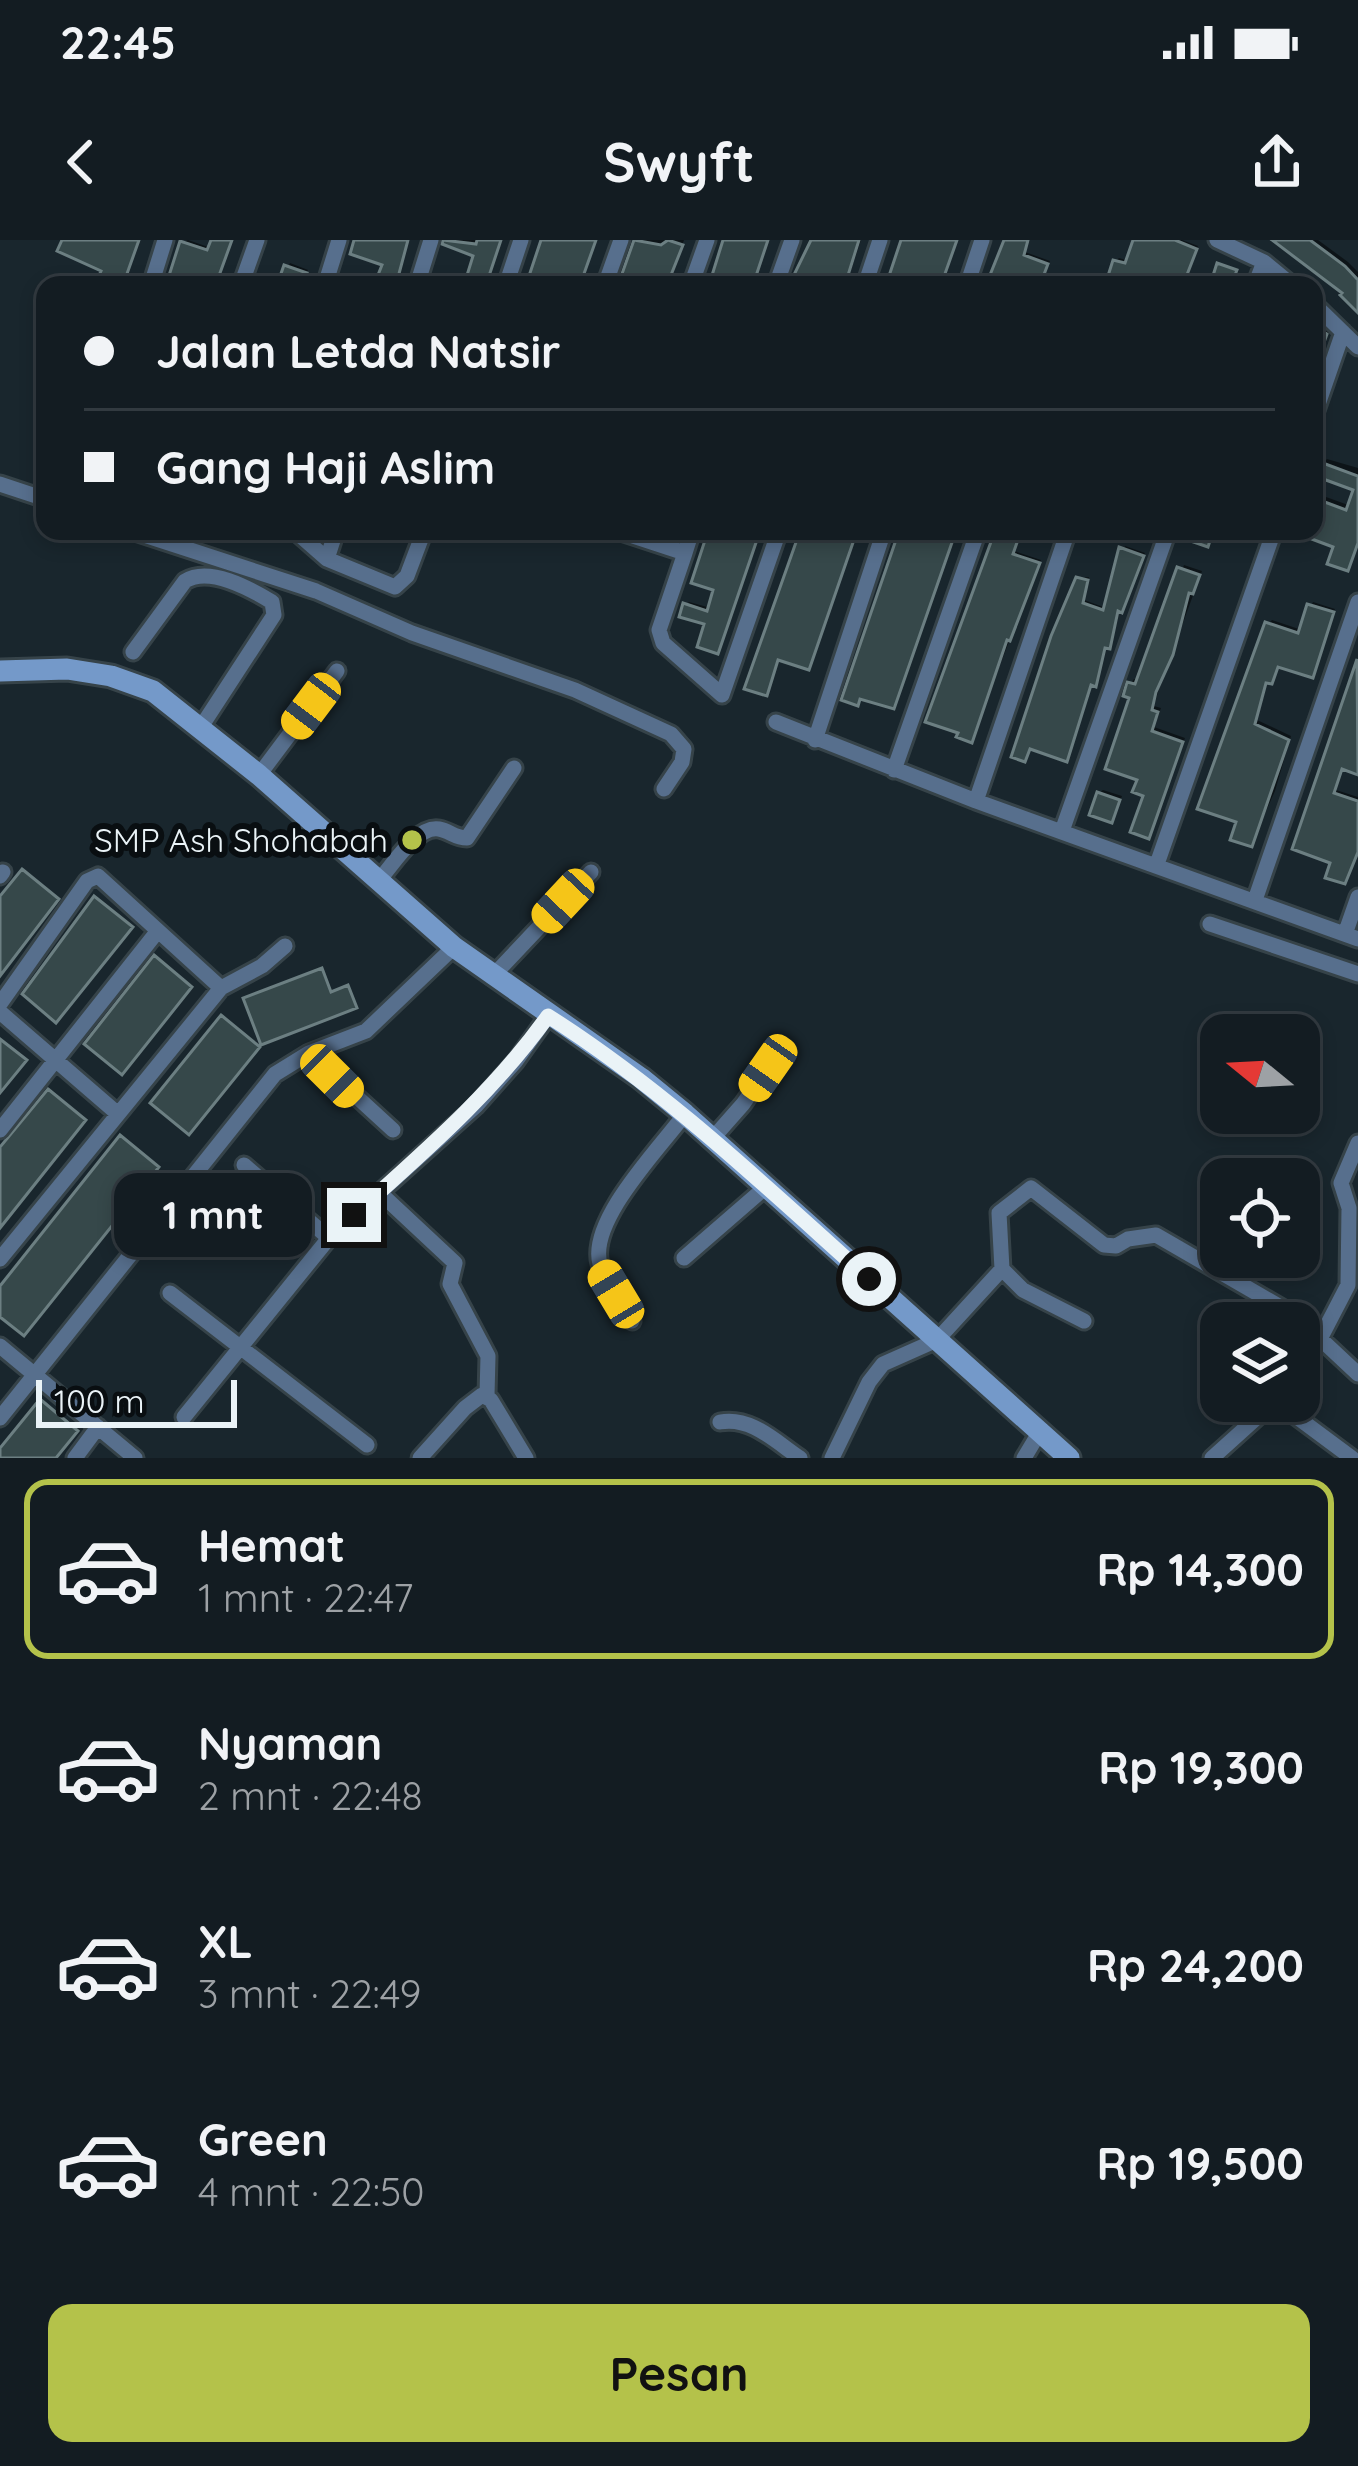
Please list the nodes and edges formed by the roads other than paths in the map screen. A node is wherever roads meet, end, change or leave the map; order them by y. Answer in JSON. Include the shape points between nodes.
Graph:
{"nodes":[{"id":1,"x":164,"y":240,"type":"edge"},
{"id":2,"x":257,"y":240,"type":"edge"},
{"id":3,"x":339,"y":240,"type":"edge"},
{"id":4,"x":431,"y":240,"type":"edge"},
{"id":5,"x":521,"y":240,"type":"edge"},
{"id":6,"x":621,"y":240,"type":"edge"},
{"id":7,"x":707,"y":240,"type":"edge"},
{"id":8,"x":792,"y":240,"type":"edge"},
{"id":9,"x":880,"y":240,"type":"edge"},
{"id":10,"x":982,"y":240,"type":"edge"},
{"id":11,"x":1217,"y":240,"type":"edge"},
{"id":12,"x":1264,"y":262,"type":"junction"},
{"id":13,"x":154,"y":276,"type":"edge"},
{"id":14,"x":244,"y":276,"type":"edge"},
{"id":15,"x":328,"y":276,"type":"edge"},
{"id":16,"x":420,"y":276,"type":"edge"},
{"id":17,"x":509,"y":276,"type":"edge"},
{"id":18,"x":608,"y":276,"type":"edge"},
{"id":19,"x":695,"y":276,"type":"edge"},
{"id":20,"x":779,"y":276,"type":"edge"},
{"id":21,"x":868,"y":276,"type":"edge"},
{"id":22,"x":970,"y":276,"type":"edge"},
{"id":23,"x":1259,"y":276,"type":"edge"},
{"id":24,"x":1281,"y":276,"type":"edge"},
{"id":25,"x":1323,"y":313,"type":"edge"},
{"id":26,"x":1343,"y":332,"type":"junction"},
{"id":27,"x":1358,"y":347,"type":"edge"},
{"id":28,"x":1323,"y":390,"type":"edge"},
{"id":29,"x":0,"y":484,"type":"edge"},
{"id":30,"x":36,"y":496,"type":"edge"},
{"id":31,"x":160,"y":540,"type":"edge"},
{"id":32,"x":305,"y":540,"type":"edge"},
{"id":33,"x":333,"y":540,"type":"edge"},
{"id":34,"x":421,"y":540,"type":"edge"},
{"id":35,"x":645,"y":540,"type":"edge"},
{"id":36,"x":689,"y":540,"type":"edge"},
{"id":37,"x":776,"y":540,"type":"edge"},
{"id":38,"x":881,"y":540,"type":"edge"},
{"id":39,"x":975,"y":540,"type":"edge"},
{"id":40,"x":1066,"y":540,"type":"edge"},
{"id":41,"x":1165,"y":540,"type":"edge"},
{"id":42,"x":1271,"y":540,"type":"edge"},
{"id":43,"x":685,"y":553,"type":"junction"},
{"id":44,"x":327,"y":559,"type":"junction"},
{"id":45,"x":1357,"y":611,"type":"edge"},
{"id":46,"x":133,"y":652,"type":"dead end"},
{"id":47,"x":0,"y":671,"type":"edge"},
{"id":48,"x":337,"y":671,"type":"dead end"},
{"id":49,"x":776,"y":722,"type":"dead end"},
{"id":50,"x":201,"y":727,"type":"junction"},
{"id":51,"x":814,"y":740,"type":"junction"},
{"id":52,"x":514,"y":768,"type":"dead end"},
{"id":53,"x":894,"y":770,"type":"junction"},
{"id":54,"x":259,"y":776,"type":"junction"},
{"id":55,"x":664,"y":789,"type":"dead end"},
{"id":56,"x":976,"y":802,"type":"junction"},
{"id":57,"x":1062,"y":831,"type":"junction"},
{"id":58,"x":1156,"y":864,"type":"junction"},
{"id":59,"x":591,"y":872,"type":"dead end"},
{"id":60,"x":379,"y":880,"type":"junction"},
{"id":61,"x":1358,"y":897,"type":"edge"},
{"id":62,"x":1255,"y":900,"type":"junction"},
{"id":63,"x":1210,"y":923,"type":"dead end"},
{"id":64,"x":157,"y":932,"type":"junction"},
{"id":65,"x":1352,"y":936,"type":"edge"},
{"id":66,"x":286,"y":946,"type":"dead end"},
{"id":67,"x":454,"y":947,"type":"junction"},
{"id":68,"x":1358,"y":974,"type":"edge"},
{"id":69,"x":492,"y":976,"type":"junction"},
{"id":70,"x":221,"y":988,"type":"junction"},
{"id":71,"x":0,"y":1008,"type":"edge"},
{"id":72,"x":548,"y":1016,"type":"junction"},
{"id":73,"x":781,"y":1049,"type":"dead end"},
{"id":74,"x":309,"y":1053,"type":"junction"},
{"id":75,"x":56,"y":1061,"type":"junction"},
{"id":76,"x":118,"y":1114,"type":"junction"},
{"id":77,"x":685,"y":1114,"type":"junction"},
{"id":78,"x":0,"y":1130,"type":"edge"},
{"id":79,"x":393,"y":1130,"type":"dead end"},
{"id":80,"x":713,"y":1138,"type":"junction"},
{"id":81,"x":1356,"y":1152,"type":"edge"},
{"id":82,"x":244,"y":1165,"type":"dead end"},
{"id":83,"x":767,"y":1186,"type":"junction"},
{"id":84,"x":379,"y":1192,"type":"junction"},
{"id":85,"x":328,"y":1238,"type":"junction"},
{"id":86,"x":685,"y":1258,"type":"dead end"},
{"id":87,"x":0,"y":1259,"type":"edge"},
{"id":88,"x":1002,"y":1269,"type":"junction"},
{"id":89,"x":170,"y":1293,"type":"dead end"},
{"id":90,"x":632,"y":1321,"type":"dead end"},
{"id":91,"x":1084,"y":1322,"type":"dead end"},
{"id":92,"x":1321,"y":1337,"type":"junction"},
{"id":93,"x":937,"y":1340,"type":"junction"},
{"id":94,"x":0,"y":1346,"type":"edge"},
{"id":95,"x":241,"y":1348,"type":"junction"},
{"id":96,"x":36,"y":1373,"type":"junction"},
{"id":97,"x":1358,"y":1374,"type":"edge"},
{"id":98,"x":487,"y":1395,"type":"junction"},
{"id":99,"x":184,"y":1417,"type":"dead end"},
{"id":100,"x":0,"y":1418,"type":"edge"},
{"id":101,"x":720,"y":1422,"type":"dead end"},
{"id":102,"x":98,"y":1427,"type":"junction"},
{"id":103,"x":1039,"y":1433,"type":"junction"},
{"id":104,"x":367,"y":1445,"type":"dead end"},
{"id":105,"x":1354,"y":1456,"type":"edge"},
{"id":106,"x":75,"y":1458,"type":"edge"},
{"id":107,"x":135,"y":1458,"type":"edge"},
{"id":108,"x":420,"y":1458,"type":"edge"},
{"id":109,"x":526,"y":1458,"type":"edge"},
{"id":110,"x":800,"y":1458,"type":"edge"},
{"id":111,"x":832,"y":1458,"type":"edge"},
{"id":112,"x":1024,"y":1458,"type":"edge"},
{"id":113,"x":1069,"y":1458,"type":"edge"},
{"id":114,"x":1212,"y":1458,"type":"edge"}],
"edges":[{"from":1,"to":13,"type":"street"},
{"from":2,"to":14,"type":"street"},
{"from":3,"to":15,"type":"street"},
{"from":4,"to":16,"type":"street"},
{"from":5,"to":17,"type":"street"},
{"from":6,"to":18,"type":"street"},
{"from":7,"to":19,"type":"street"},
{"from":8,"to":20,"type":"street"},
{"from":9,"to":21,"type":"street"},
{"from":10,"to":22,"type":"street"},
{"from":11,"to":12,"type":"street"},
{"from":12,"to":23,"type":"street"},
{"from":12,"to":24,"type":"street"},
{"from":25,"to":26,"type":"street"},
{"from":26,"to":27,"type":"street"},
{"from":26,"to":28,"type":"street"},
{"from":29,"to":30,"type":"street"},
{"from":31,"to":55,"type":"street","via":[[316,591],[670,734],[684,749]]},
{"from":32,"to":44,"type":"street"},
{"from":33,"to":44,"type":"street"},
{"from":34,"to":44,"type":"street","via":[[395,586]]},
{"from":35,"to":43,"type":"street"},
{"from":36,"to":43,"type":"street"},
{"from":37,"to":43,"type":"street","via":[[722,695],[663,643],[659,630]]},
{"from":38,"to":51,"type":"street"},
{"from":39,"to":53,"type":"street"},
{"from":40,"to":56,"type":"street"},
{"from":41,"to":57,"type":"street"},
{"from":42,"to":58,"type":"street"},
{"from":45,"to":62,"type":"street"},
{"from":46,"to":50,"type":"street","via":[[197,574],[272,602],[274,615]]},
{"from":47,"to":50,"type":"main road","via":[[111,676],[152,692]]},
{"from":48,"to":54,"type":"street"},
{"from":49,"to":51,"type":"street"},
{"from":50,"to":54,"type":"main road"},
{"from":51,"to":53,"type":"street"},
{"from":52,"to":60,"type":"street","via":[[467,838],[423,832]]},
{"from":53,"to":56,"type":"street"},
{"from":54,"to":60,"type":"main road"},
{"from":56,"to":57,"type":"street"},
{"from":57,"to":58,"type":"street"},
{"from":58,"to":62,"type":"street"},
{"from":59,"to":69,"type":"street"},
{"from":60,"to":67,"type":"main road"},
{"from":61,"to":65,"type":"street"},
{"from":62,"to":65,"type":"street"},
{"from":63,"to":68,"type":"street"},
{"from":64,"to":70,"type":"street"},
{"from":64,"to":71,"type":"street","via":[[109,883],[92,877]]},
{"from":64,"to":75,"type":"street"},
{"from":66,"to":70,"type":"street"},
{"from":67,"to":69,"type":"main road"},
{"from":67,"to":74,"type":"street","via":[[379,1023]]},
{"from":69,"to":72,"type":"main road"},
{"from":70,"to":76,"type":"street"},
{"from":71,"to":75,"type":"street"},
{"from":72,"to":77,"type":"main road"},
{"from":72,"to":84,"type":"street","via":[[476,1106]]},
{"from":73,"to":80,"type":"street"},
{"from":74,"to":79,"type":"street"},
{"from":74,"to":96,"type":"street","via":[[260,1089]]},
{"from":75,"to":76,"type":"street"},
{"from":75,"to":78,"type":"street"},
{"from":76,"to":87,"type":"street"},
{"from":77,"to":80,"type":"main road"},
{"from":77,"to":90,"type":"street","via":[[604,1222],[601,1268]]},
{"from":80,"to":83,"type":"main road"},
{"from":81,"to":92,"type":"street","via":[[1341,1183],[1349,1208],[1348,1285]]},
{"from":82,"to":85,"type":"street"},
{"from":83,"to":86,"type":"street"},
{"from":83,"to":93,"type":"main road"},
{"from":84,"to":85,"type":"street"},
{"from":84,"to":98,"type":"street","via":[[455,1264],[450,1284],[488,1356]]},
{"from":85,"to":95,"type":"street"},
{"from":88,"to":91,"type":"street","via":[[1023,1290]]},
{"from":88,"to":92,"type":"street","via":[[999,1213],[1030,1188],[1104,1245],[1156,1235]]},
{"from":88,"to":93,"type":"street"},
{"from":89,"to":95,"type":"street"},
{"from":92,"to":97,"type":"street"},
{"from":93,"to":103,"type":"main road"},
{"from":93,"to":111,"type":"street","via":[[884,1364]]},
{"from":94,"to":96,"type":"street"},
{"from":95,"to":99,"type":"street"},
{"from":95,"to":104,"type":"street"},
{"from":96,"to":100,"type":"street"},
{"from":96,"to":102,"type":"street"},
{"from":98,"to":108,"type":"street"},
{"from":98,"to":109,"type":"street"},
{"from":101,"to":110,"type":"street","via":[[748,1423]]},
{"from":102,"to":106,"type":"street"},
{"from":102,"to":107,"type":"street"},
{"from":103,"to":112,"type":"street"},
{"from":103,"to":113,"type":"main road"},
{"from":105,"to":114,"type":"street","via":[[1272,1404]]}]}
